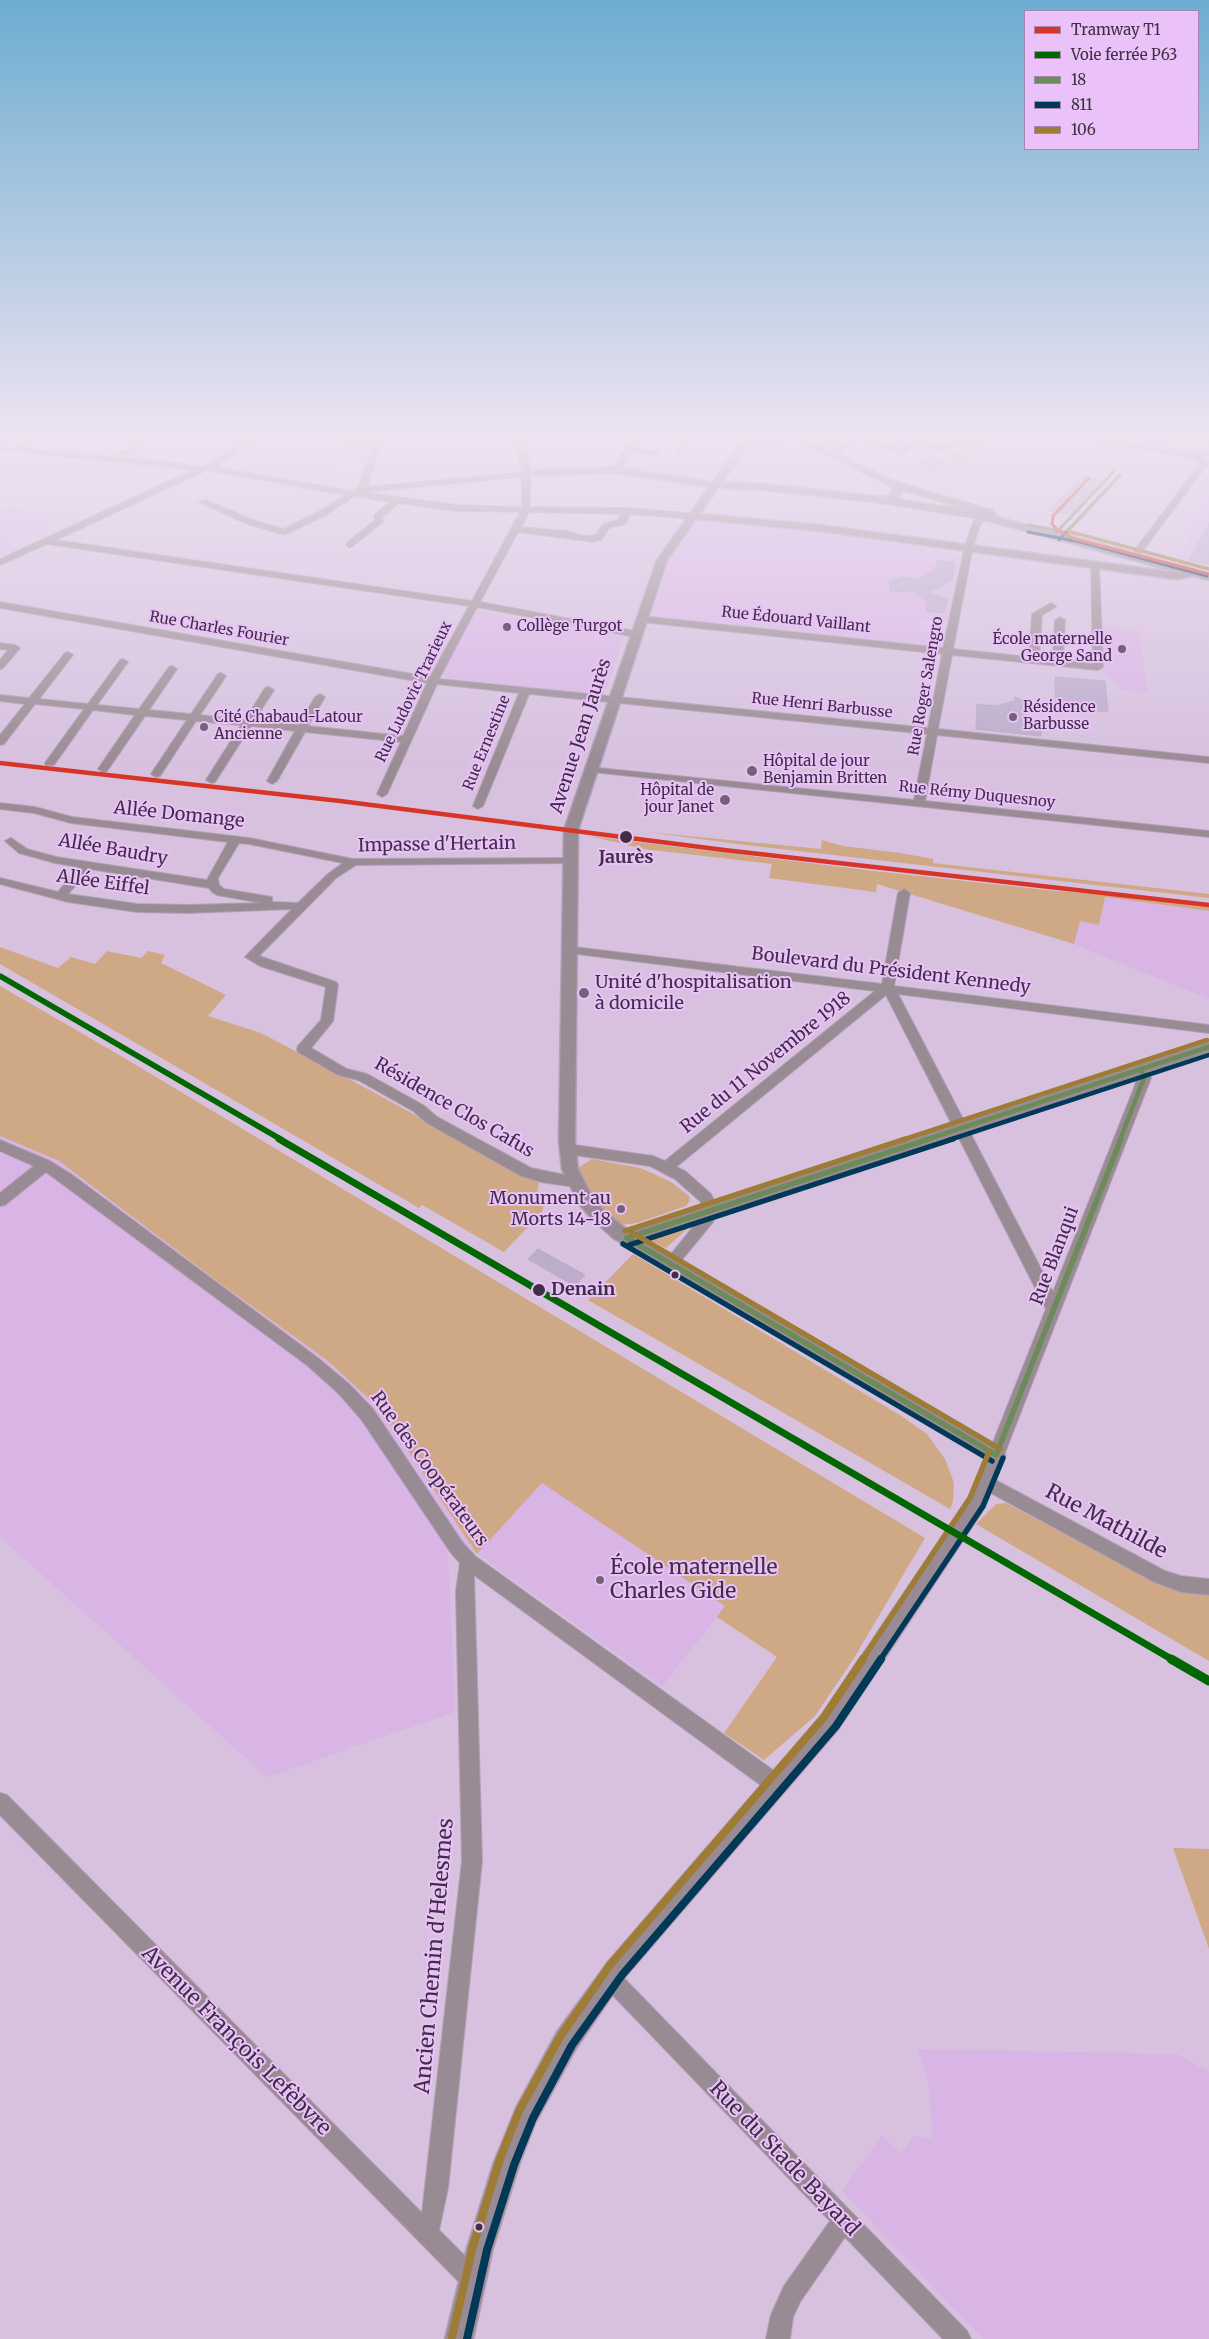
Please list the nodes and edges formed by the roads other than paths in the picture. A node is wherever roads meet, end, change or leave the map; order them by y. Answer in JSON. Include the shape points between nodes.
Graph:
{"nodes":[{"id":1,"x":33,"y":546,"type":"edge"},
{"id":2,"x":79,"y":546,"type":"edge"},
{"id":3,"x":506,"y":546,"type":"edge"},
{"id":4,"x":672,"y":546,"type":"edge"},
{"id":5,"x":955,"y":546,"type":"edge"},
{"id":6,"x":1095,"y":546,"type":"edge"},
{"id":7,"x":1117,"y":546,"type":"edge"},
{"id":8,"x":1142,"y":546,"type":"edge"},
{"id":9,"x":968,"y":548,"type":"junction"},
{"id":10,"x":1138,"y":551,"type":"junction"},
{"id":11,"x":0,"y":562,"type":"edge"},
{"id":12,"x":1095,"y":565,"type":"junction"},
{"id":13,"x":1209,"y":569,"type":"edge"},
{"id":14,"x":1190,"y":573,"type":"junction"},
{"id":15,"x":1209,"y":577,"type":"edge"},
{"id":16,"x":474,"y":604,"type":"junction"},
{"id":17,"x":0,"y":606,"type":"edge"},
{"id":18,"x":1051,"y":606,"type":"dead end"},
{"id":19,"x":557,"y":609,"type":"dead end"},
{"id":20,"x":549,"y":618,"type":"junction"},
{"id":21,"x":641,"y":619,"type":"junction"},
{"id":22,"x":1060,"y":620,"type":"dead end"},
{"id":23,"x":635,"y":634,"type":"junction"},
{"id":24,"x":0,"y":646,"type":"edge"},
{"id":25,"x":947,"y":652,"type":"junction"},
{"id":26,"x":68,"y":655,"type":"dead end"},
{"id":27,"x":1034,"y":659,"type":"junction"},
{"id":28,"x":123,"y":662,"type":"dead end"},
{"id":29,"x":1058,"y":662,"type":"junction"},
{"id":30,"x":0,"y":666,"type":"edge"},
{"id":31,"x":172,"y":669,"type":"dead end"},
{"id":32,"x":221,"y":676,"type":"dead end"},
{"id":33,"x":433,"y":681,"type":"junction"},
{"id":34,"x":269,"y":690,"type":"dead end"},
{"id":35,"x":525,"y":691,"type":"junction"},
{"id":36,"x":320,"y":697,"type":"dead end"},
{"id":37,"x":0,"y":698,"type":"edge"},
{"id":38,"x":614,"y":700,"type":"junction"},
{"id":39,"x":32,"y":701,"type":"junction"},
{"id":40,"x":90,"y":707,"type":"junction"},
{"id":41,"x":142,"y":712,"type":"junction"},
{"id":42,"x":193,"y":718,"type":"junction"},
{"id":43,"x":247,"y":723,"type":"junction"},
{"id":44,"x":302,"y":729,"type":"junction"},
{"id":45,"x":933,"y":732,"type":"junction"},
{"id":46,"x":406,"y":740,"type":"junction"},
{"id":47,"x":0,"y":742,"type":"edge"},
{"id":48,"x":1209,"y":760,"type":"edge"},
{"id":49,"x":50,"y":763,"type":"dead end"},
{"id":50,"x":103,"y":769,"type":"dead end"},
{"id":51,"x":592,"y":769,"type":"junction"},
{"id":52,"x":156,"y":774,"type":"dead end"},
{"id":53,"x":211,"y":780,"type":"dead end"},
{"id":54,"x":272,"y":781,"type":"dead end"},
{"id":55,"x":382,"y":794,"type":"dead end"},
{"id":56,"x":919,"y":804,"type":"junction"},
{"id":57,"x":0,"y":806,"type":"edge"},
{"id":58,"x":478,"y":806,"type":"dead end"},
{"id":59,"x":1209,"y":834,"type":"edge"},
{"id":60,"x":236,"y":839,"type":"junction"},
{"id":61,"x":11,"y":841,"type":"dead end"},
{"id":62,"x":570,"y":860,"type":"junction"},
{"id":63,"x":353,"y":862,"type":"junction"},
{"id":64,"x":87,"y":865,"type":"junction"},
{"id":65,"x":0,"y":881,"type":"edge"},
{"id":66,"x":214,"y":887,"type":"junction"},
{"id":67,"x":904,"y":893,"type":"dead end"},
{"id":68,"x":61,"y":896,"type":"junction"},
{"id":69,"x":296,"y":906,"type":"junction"},
{"id":70,"x":201,"y":909,"type":"junction"},
{"id":71,"x":569,"y":949,"type":"junction"},
{"id":72,"x":332,"y":985,"type":"joint"},
{"id":73,"x":888,"y":987,"type":"junction"},
{"id":74,"x":1209,"y":1029,"type":"edge"},
{"id":75,"x":1209,"y":1047,"type":"edge"},
{"id":76,"x":1141,"y":1070,"type":"junction"},
{"id":77,"x":961,"y":1128,"type":"junction"},
{"id":78,"x":0,"y":1145,"type":"edge"},
{"id":79,"x":567,"y":1148,"type":"junction"},
{"id":80,"x":45,"y":1165,"type":"junction"},
{"id":81,"x":667,"y":1167,"type":"junction"},
{"id":82,"x":575,"y":1182,"type":"junction"},
{"id":83,"x":0,"y":1201,"type":"edge"},
{"id":84,"x":711,"y":1209,"type":"junction"},
{"id":85,"x":627,"y":1238,"type":"junction"},
{"id":86,"x":670,"y":1264,"type":"junction"},
{"id":87,"x":1054,"y":1310,"type":"junction"},
{"id":88,"x":996,"y":1455,"type":"junction"},
{"id":89,"x":986,"y":1482,"type":"junction"},
{"id":90,"x":469,"y":1561,"type":"junction"},
{"id":91,"x":1209,"y":1587,"type":"edge"},
{"id":92,"x":777,"y":1785,"type":"junction"},
{"id":93,"x":0,"y":1802,"type":"edge"},
{"id":94,"x":610,"y":1978,"type":"junction"},
{"id":95,"x":844,"y":2220,"type":"junction"},
{"id":96,"x":427,"y":2235,"type":"junction"},
{"id":97,"x":473,"y":2280,"type":"junction"},
{"id":98,"x":458,"y":2339,"type":"edge"},
{"id":99,"x":778,"y":2339,"type":"edge"},
{"id":100,"x":959,"y":2339,"type":"edge"}],
"edges":[{"from":1,"to":11,"type":"street"},
{"from":2,"to":16,"type":"street"},
{"from":3,"to":16,"type":"street","name":"Rue Ludovic Trarieux"},
{"from":4,"to":21,"type":"street","name":"Avenue Jean Jaurès","via":[[663,558]]},
{"from":5,"to":9,"type":"street"},
{"from":6,"to":14,"type":"street"},
{"from":7,"to":10,"type":"street"},
{"from":8,"to":10,"type":"street"},
{"from":9,"to":12,"type":"street"},
{"from":9,"to":25,"type":"street","name":"Rue Roger Salengro"},
{"from":10,"to":13,"type":"street"},
{"from":12,"to":14,"type":"street","via":[[1172,575]]},
{"from":12,"to":29,"type":"street","name":"Rue Édouard Vaillant","via":[[1098,667]]},
{"from":14,"to":15,"type":"street"},
{"from":16,"to":20,"type":"street"},
{"from":16,"to":33,"type":"street","name":"Rue Ludovic Trarieux"},
{"from":17,"to":33,"type":"street","name":"Rue Charles Fourier"},
{"from":18,"to":27,"type":"street","via":[[1037,614]]},
{"from":19,"to":20,"type":"street"},
{"from":20,"to":23,"type":"street"},
{"from":21,"to":23,"type":"street","name":"Avenue Jean Jaurès"},
{"from":21,"to":25,"type":"street","name":"Rue Édouard Vaillant"},
{"from":22,"to":29,"type":"street"},
{"from":23,"to":38,"type":"street","name":"Avenue Jean Jaurès"},
{"from":24,"to":30,"type":"street","via":[[15,648]]},
{"from":25,"to":27,"type":"street","name":"Rue Édouard Vaillant"},
{"from":25,"to":45,"type":"street","name":"Rue Roger Salengro"},
{"from":26,"to":39,"type":"street"},
{"from":27,"to":29,"type":"street","name":"Rue Édouard Vaillant"},
{"from":28,"to":40,"type":"street"},
{"from":31,"to":41,"type":"street"},
{"from":32,"to":42,"type":"street"},
{"from":33,"to":35,"type":"street","name":"Rue Henri Barbusse"},
{"from":33,"to":46,"type":"street","name":"Rue Ludovic Trarieux"},
{"from":34,"to":43,"type":"street"},
{"from":35,"to":38,"type":"street","name":"Rue Henri Barbusse"},
{"from":35,"to":58,"type":"street","name":"Rue Ernestine"},
{"from":36,"to":44,"type":"street"},
{"from":37,"to":39,"type":"street"},
{"from":38,"to":45,"type":"street","name":"Rue Henri Barbusse"},
{"from":38,"to":51,"type":"street","name":"Avenue Jean Jaurès"},
{"from":39,"to":40,"type":"street"},
{"from":39,"to":47,"type":"street"},
{"from":40,"to":41,"type":"street"},
{"from":40,"to":49,"type":"street"},
{"from":41,"to":42,"type":"street"},
{"from":41,"to":50,"type":"street"},
{"from":42,"to":43,"type":"street"},
{"from":42,"to":52,"type":"street"},
{"from":43,"to":44,"type":"street"},
{"from":43,"to":53,"type":"street"},
{"from":44,"to":46,"type":"street"},
{"from":44,"to":54,"type":"street"},
{"from":45,"to":48,"type":"street","name":"Rue Henri Barbusse"},
{"from":45,"to":56,"type":"street","name":"Rue Roger Salengro"},
{"from":46,"to":55,"type":"street","name":"Rue Ludovic Trarieux"},
{"from":51,"to":56,"type":"street","name":"Rue Rémy Duquesnoy"},
{"from":51,"to":62,"type":"street","name":"Avenue Jean Jaurès","via":[[571,830]]},
{"from":56,"to":59,"type":"street","name":"Rue Rémy Duquesnoy"},
{"from":57,"to":60,"type":"street","name":"Allée Domange","via":[[35,810],[71,820]]},
{"from":60,"to":63,"type":"street","name":"Allée Domange"},
{"from":60,"to":66,"type":"street","via":[[212,878]]},
{"from":61,"to":64,"type":"street","name":"Allée Baudry","via":[[26,852]]},
{"from":62,"to":63,"type":"street","name":"Impasse d'Hertain"},
{"from":62,"to":71,"type":"street","name":"Avenue Jean Jaurès"},
{"from":63,"to":69,"type":"street","name":"Impasse d'Hertain"},
{"from":64,"to":66,"type":"street","name":"Allée Baudry"},
{"from":64,"to":68,"type":"street"},
{"from":65,"to":68,"type":"street","name":"Allée Eiffel"},
{"from":66,"to":69,"type":"street","name":"Allée Baudry","via":[[224,893]]},
{"from":66,"to":70,"type":"street"},
{"from":67,"to":73,"type":"street"},
{"from":68,"to":70,"type":"street","name":"Allée Eiffel","via":[[137,908]]},
{"from":69,"to":70,"type":"street","name":"Allée Eiffel"},
{"from":69,"to":72,"type":"street","name":"Impasse d'Hertain","via":[[252,956]]},
{"from":71,"to":73,"type":"street","name":"Boulevard du Président Kennedy"},
{"from":71,"to":79,"type":"street","name":"Avenue Jean Jaurès"},
{"from":72,"to":82,"type":"street","name":"Résidence Clos Cafus","via":[[327,1021],[303,1049],[343,1072],[362,1077],[526,1172]]},
{"from":73,"to":74,"type":"street","name":"Boulevard du Président Kennedy"},
{"from":73,"to":77,"type":"street"},
{"from":73,"to":81,"type":"street","name":"Rue du 11 Novembre 1918"},
{"from":75,"to":76,"type":"street"},
{"from":76,"to":77,"type":"street"},
{"from":76,"to":87,"type":"street","name":"Rue Blanqui","via":[[1144,1078],[1141,1088]]},
{"from":77,"to":84,"type":"street"},
{"from":77,"to":87,"type":"street"},
{"from":78,"to":80,"type":"street","name":"Rue des Coopérateurs"},
{"from":79,"to":81,"type":"street","via":[[646,1160]]},
{"from":79,"to":82,"type":"street","name":"Avenue Jean Jaurès"},
{"from":80,"to":83,"type":"street"},
{"from":80,"to":90,"type":"street","name":"Rue des Coopérateurs","via":[[313,1362],[338,1384],[376,1426],[457,1548]]},
{"from":81,"to":84,"type":"street","via":[[706,1198]]},
{"from":82,"to":85,"type":"street","name":"Avenue Jean Jaurès","via":[[597,1214]]},
{"from":84,"to":85,"type":"street"},
{"from":84,"to":86,"type":"street","via":[[703,1226]]},
{"from":85,"to":86,"type":"street","name":"Avenue Jean Jaurès"},
{"from":86,"to":88,"type":"street","name":"Avenue Jean Jaurès"},
{"from":87,"to":88,"type":"street","name":"Rue Blanqui"},
{"from":88,"to":89,"type":"street"},
{"from":89,"to":91,"type":"street","name":"Rue Mathilde","via":[[1160,1577],[1181,1584]]},
{"from":89,"to":92,"type":"street","via":[[971,1512],[830,1722]]},
{"from":90,"to":92,"type":"street","name":"Rue des Coopérateurs"},
{"from":90,"to":96,"type":"street","name":"Ancien Chemin d'Helesmes","via":[[465,1587],[472,1861],[437,2188]]},
{"from":92,"to":94,"type":"street"},
{"from":93,"to":96,"type":"street","name":"Avenue François Lefèbvre"},
{"from":94,"to":95,"type":"street","name":"Rue du Stade Bayard"},
{"from":94,"to":97,"type":"street","via":[[566,2041],[526,2115],[494,2202]]},
{"from":95,"to":99,"type":"street","via":[[792,2294],[782,2315]]},
{"from":95,"to":100,"type":"street","name":"Rue du Stade Bayard"},
{"from":96,"to":97,"type":"street","name":"Avenue François Lefèbvre"},
{"from":97,"to":98,"type":"street"}]}
